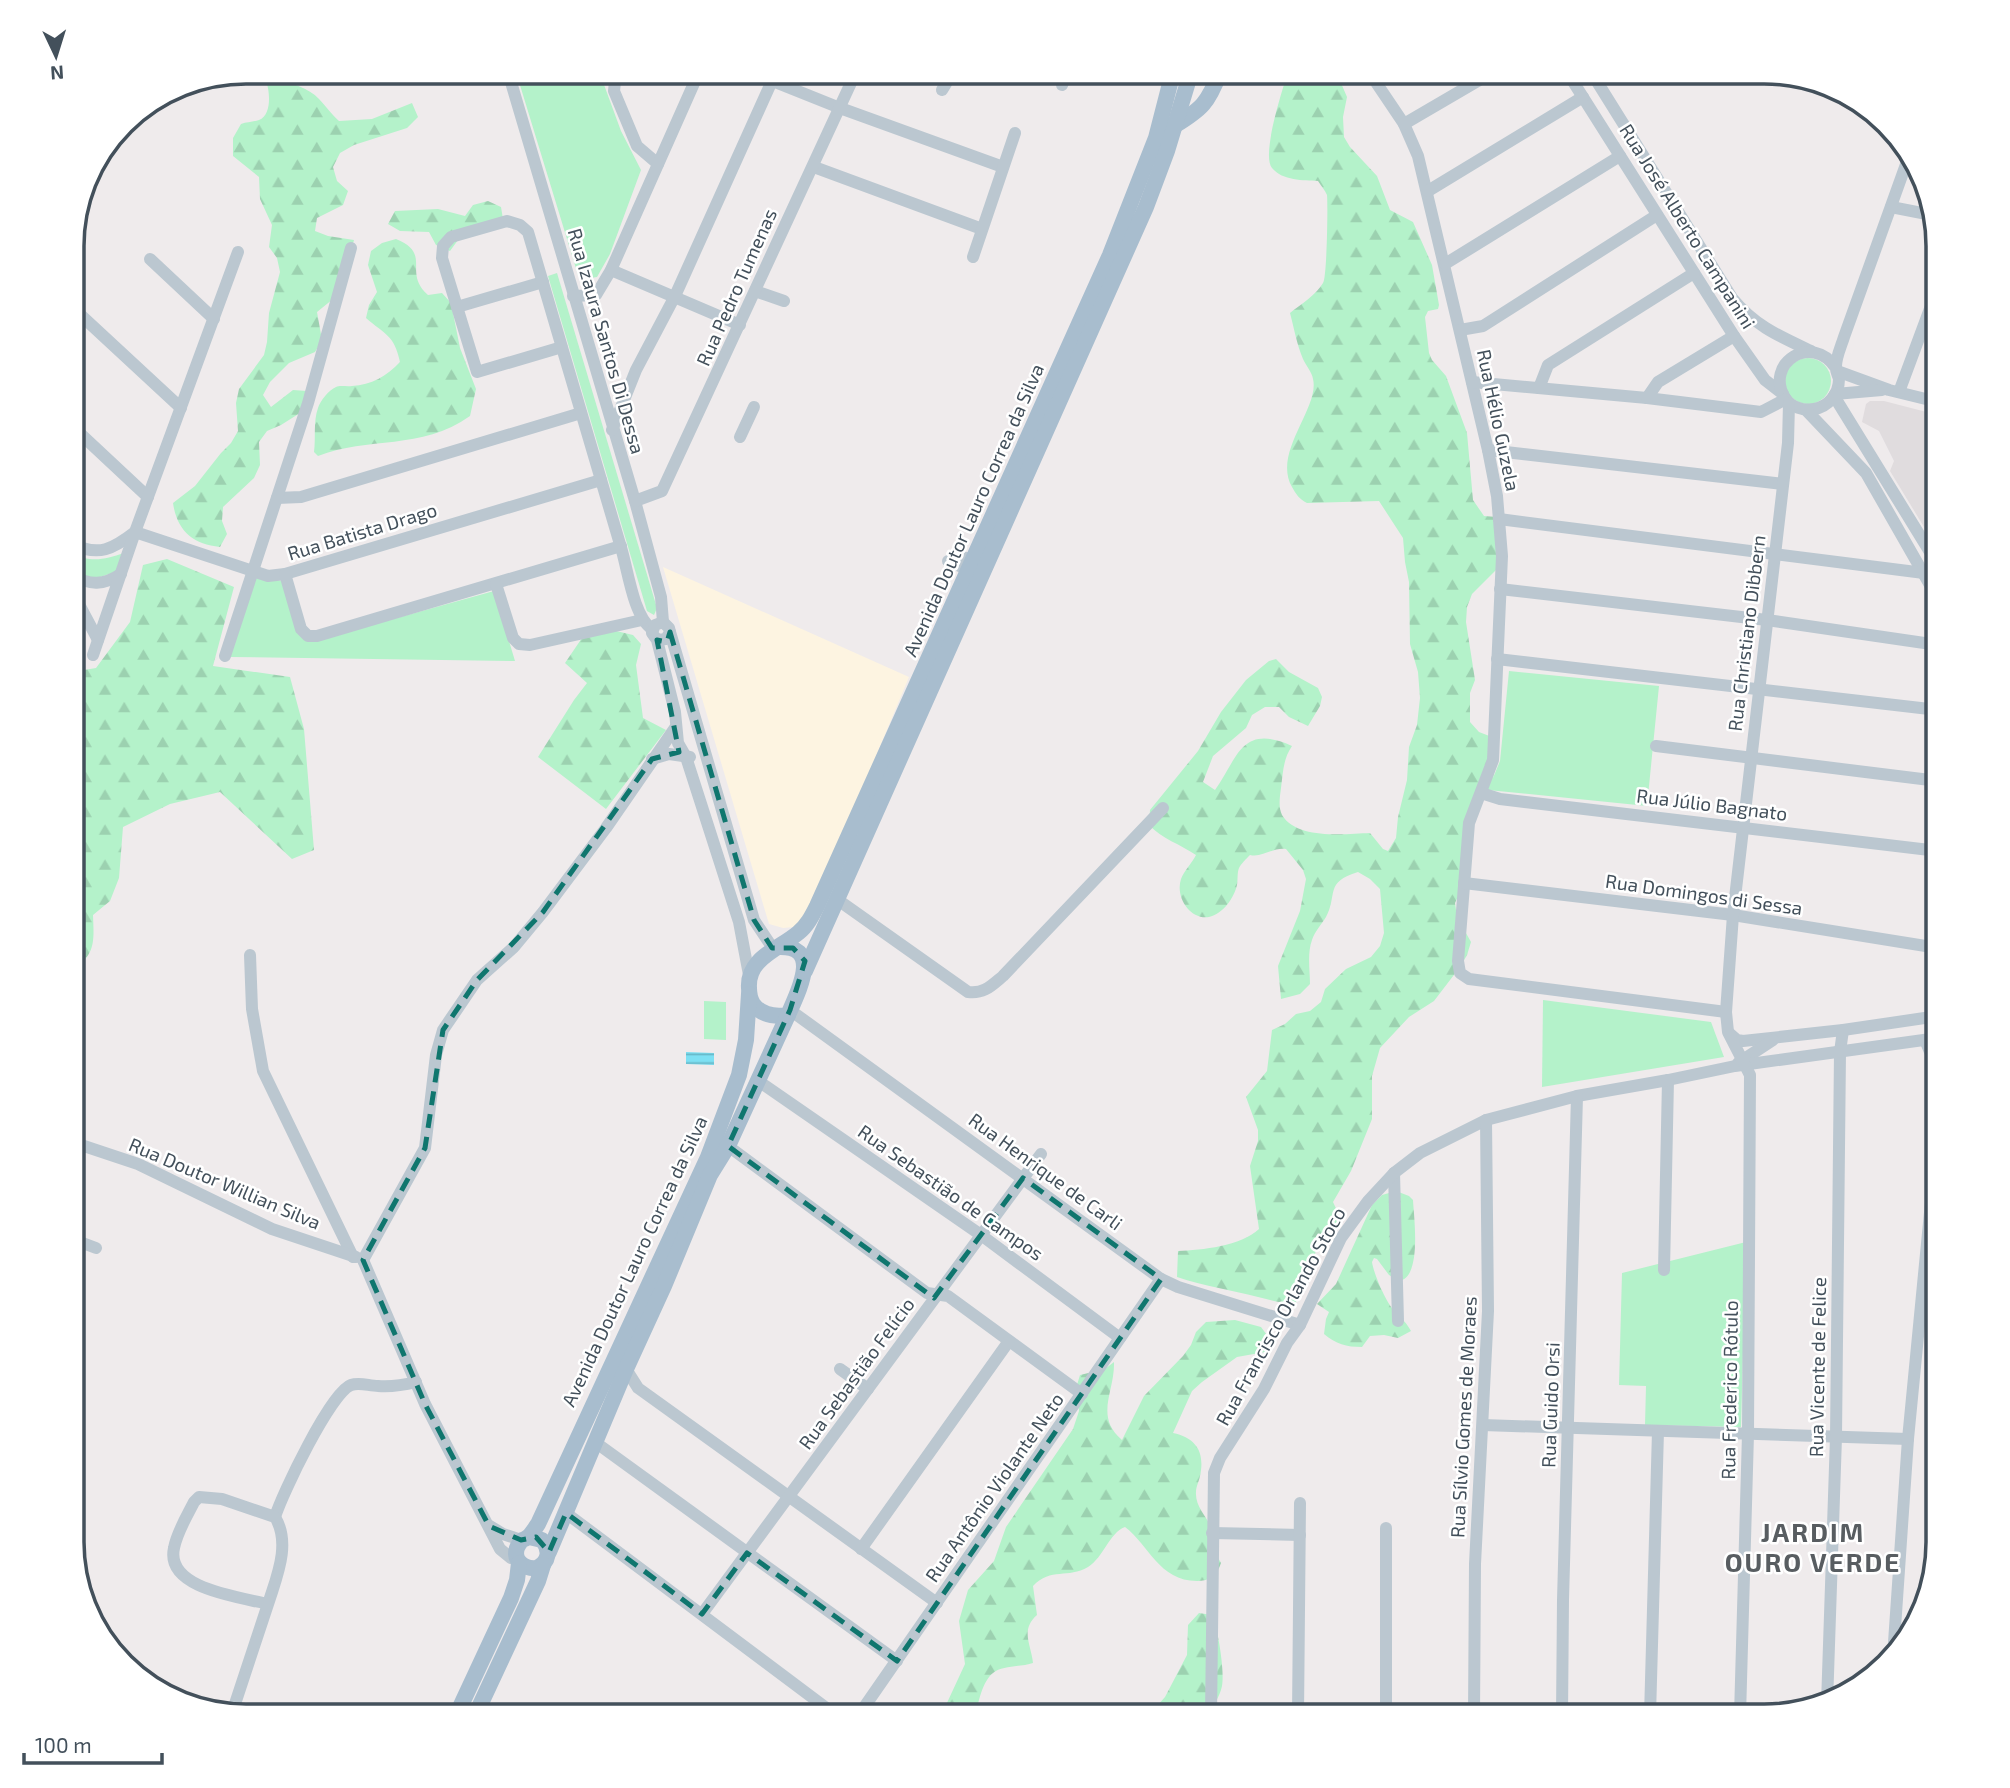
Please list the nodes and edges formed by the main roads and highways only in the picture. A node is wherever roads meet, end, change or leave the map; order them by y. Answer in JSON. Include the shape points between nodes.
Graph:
{"nodes":[{"id":1,"x":1170,"y":84,"type":"edge"},
{"id":2,"x":1187,"y":84,"type":"edge"},
{"id":3,"x":1216,"y":84,"type":"edge"},
{"id":4,"x":1174,"y":126,"type":"junction"},
{"id":5,"x":776,"y":949,"type":"junction"},
{"id":6,"x":805,"y":971,"type":"junction"},
{"id":7,"x":749,"y":995,"type":"junction"},
{"id":8,"x":789,"y":1012,"type":"junction"},
{"id":9,"x":525,"y":1539,"type":"junction"},
{"id":10,"x":546,"y":1558,"type":"junction"},
{"id":11,"x":518,"y":1561,"type":"junction"},
{"id":12,"x":462,"y":1704,"type":"edge"},
{"id":13,"x":481,"y":1704,"type":"edge"}],
"edges":[{"from":1,"to":5,"type":"main road","name":"Avenida Doutor Lauro Correa da Silva","via":[[1139,186],[963,562],[817,906],[801,932]]},
{"from":2,"to":4,"type":"main road"},
{"from":3,"to":4,"type":"main road","via":[[1200,110]]},
{"from":4,"to":6,"type":"main road","via":[[1146,207]]},
{"from":5,"to":6,"type":"main road","via":[[793,948],[800,953]]},
{"from":5,"to":7,"type":"main road","via":[[749,975]]},
{"from":6,"to":8,"type":"main road"},
{"from":7,"to":8,"type":"main road","via":[[768,1015]]},
{"from":7,"to":9,"type":"main road","name":"Avenida Doutor Lauro Correa da Silva","via":[[739,1075],[708,1157],[538,1524]]},
{"from":8,"to":10,"type":"main road","name":"Avenida Doutor Lauro Correa da Silva","via":[[728,1146],[710,1175]]},
{"from":9,"to":10,"type":"main road","via":[[542,1540]]},
{"from":9,"to":11,"type":"main road","via":[[517,1547]]},
{"from":10,"to":11,"type":"main road","via":[[531,1569]]},
{"from":10,"to":13,"type":"main road","name":"Avenida Doutor Lauro Correa da Silva"},
{"from":11,"to":12,"type":"main road","via":[[511,1598]]}]}
